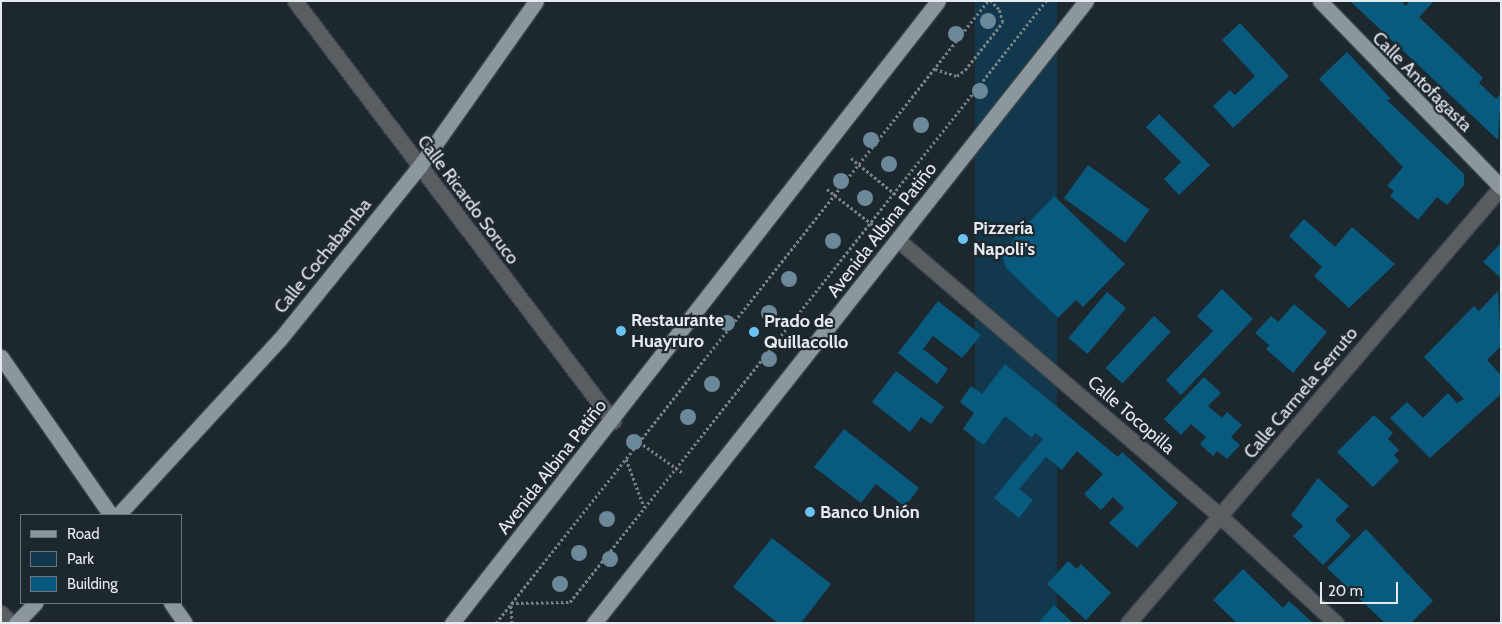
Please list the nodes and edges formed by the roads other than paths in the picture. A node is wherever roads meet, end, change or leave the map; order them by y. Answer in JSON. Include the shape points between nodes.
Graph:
{"nodes":[{"id":1,"x":295,"y":1,"type":"edge"},
{"id":2,"x":536,"y":1,"type":"edge"},
{"id":3,"x":1086,"y":1,"type":"edge"},
{"id":4,"x":1320,"y":1,"type":"edge"},
{"id":5,"x":931,"y":4,"type":"edge"},
{"id":6,"x":419,"y":167,"type":"junction"},
{"id":7,"x":1501,"y":187,"type":"edge"},
{"id":8,"x":898,"y":240,"type":"junction"},
{"id":9,"x":1,"y":357,"type":"edge"},
{"id":10,"x":613,"y":420,"type":"junction"},
{"id":11,"x":110,"y":514,"type":"edge"},
{"id":12,"x":119,"y":514,"type":"edge"},
{"id":13,"x":1220,"y":516,"type":"junction"},
{"id":14,"x":34,"y":604,"type":"edge"},
{"id":15,"x":172,"y":604,"type":"edge"},
{"id":16,"x":1,"y":613,"type":"edge"},
{"id":17,"x":11,"y":623,"type":"edge"},
{"id":18,"x":16,"y":623,"type":"edge"},
{"id":19,"x":185,"y":623,"type":"edge"},
{"id":20,"x":452,"y":623,"type":"edge"},
{"id":21,"x":594,"y":623,"type":"edge"},
{"id":22,"x":1128,"y":623,"type":"edge"},
{"id":23,"x":1336,"y":623,"type":"edge"}],
"edges":[{"from":1,"to":6,"type":"street","name":"Calle Ricardo Soruco"},
{"from":2,"to":6,"type":"main road","name":"Calle Cochabamba"},
{"from":3,"to":8,"type":"main road","name":"Avenida Albina Patiño"},
{"from":4,"to":7,"type":"main road","name":"Calle Antofagasta"},
{"from":5,"to":10,"type":"main road","name":"Avenida Albina Patiño"},
{"from":6,"to":10,"type":"street","name":"Calle Ricardo Soruco"},
{"from":6,"to":12,"type":"main road","name":"Calle Cochabamba","via":[[280,339]]},
{"from":7,"to":13,"type":"street","name":"Calle Carmela Serruto"},
{"from":8,"to":13,"type":"street","name":"Calle Tocopilla"},
{"from":8,"to":21,"type":"main road","name":"Avenida Albina Patiño"},
{"from":9,"to":11,"type":"main road"},
{"from":10,"to":20,"type":"main road","name":"Avenida Albina Patiño"},
{"from":13,"to":22,"type":"street","name":"Calle Carmela Serruto"},
{"from":13,"to":23,"type":"street","name":"Calle Tocopilla"},
{"from":14,"to":18,"type":"main road"},
{"from":15,"to":19,"type":"main road"},
{"from":16,"to":17,"type":"street"}]}
